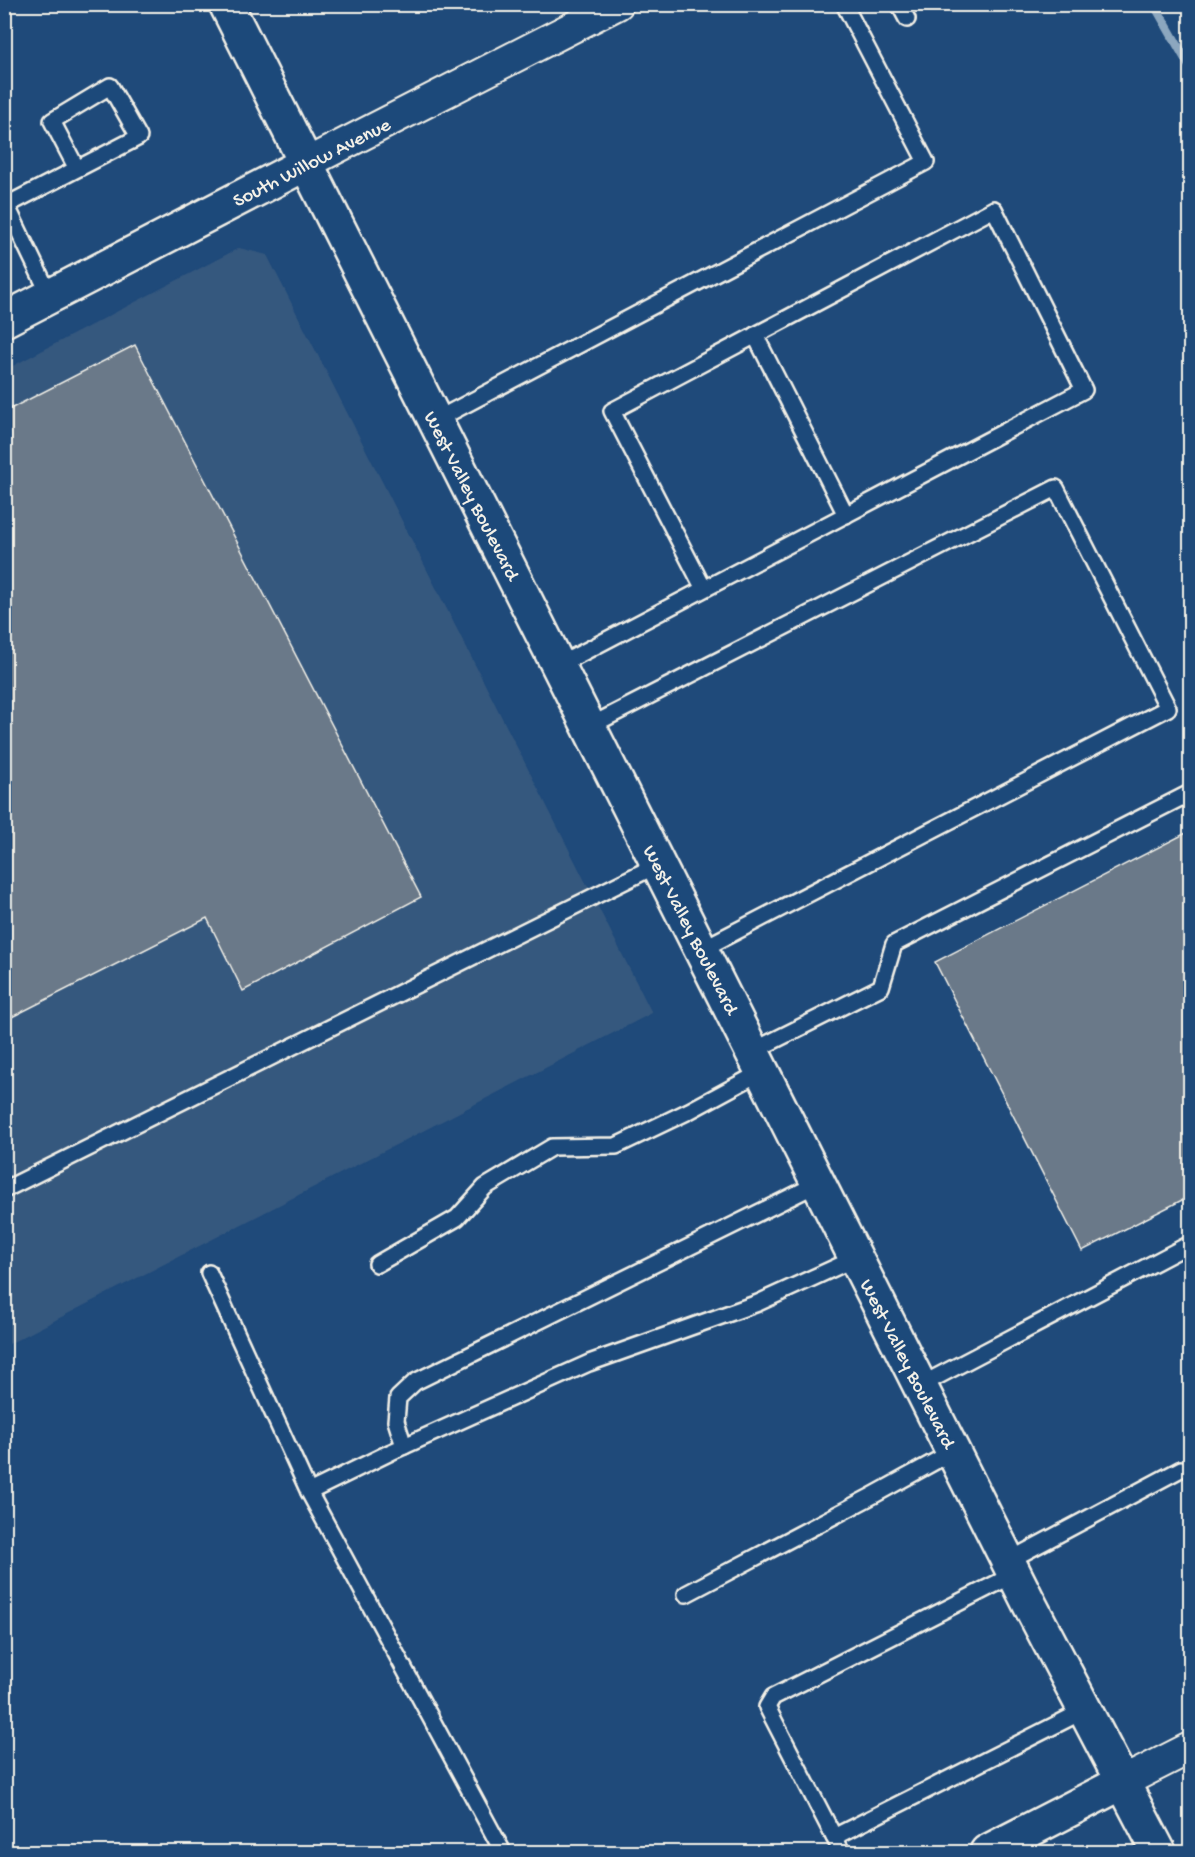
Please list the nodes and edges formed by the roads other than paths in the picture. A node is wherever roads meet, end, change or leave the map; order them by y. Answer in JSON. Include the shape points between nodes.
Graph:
{"nodes":[{"id":1,"x":226,"y":4,"type":"edge"},
{"id":2,"x":618,"y":4,"type":"edge"},
{"id":3,"x":844,"y":4,"type":"edge"},
{"id":4,"x":899,"y":4,"type":"edge"},
{"id":5,"x":907,"y":19,"type":"dead end"},
{"id":6,"x":307,"y":163,"type":"junction"},
{"id":7,"x":77,"y":168,"type":"junction"},
{"id":8,"x":6,"y":202,"type":"edge"},
{"id":9,"x":50,"y":296,"type":"junction"},
{"id":10,"x":4,"y":320,"type":"edge"},
{"id":11,"x":755,"y":335,"type":"junction"},
{"id":12,"x":436,"y":420,"type":"junction"},
{"id":13,"x":846,"y":514,"type":"junction"},
{"id":14,"x":704,"y":589,"type":"junction"},
{"id":15,"x":559,"y":664,"type":"junction"},
{"id":16,"x":590,"y":726,"type":"junction"},
{"id":17,"x":1191,"y":793,"type":"edge"},
{"id":18,"x":659,"y":864,"type":"junction"},
{"id":19,"x":702,"y":949,"type":"junction"},
{"id":20,"x":758,"y":1061,"type":"junction"},
{"id":21,"x":819,"y":1183,"type":"junction"},
{"id":22,"x":4,"y":1190,"type":"edge"},
{"id":23,"x":1191,"y":1244,"type":"edge"},
{"id":24,"x":856,"y":1258,"type":"junction"},
{"id":25,"x":378,"y":1264,"type":"dead end"},
{"id":26,"x":209,"y":1273,"type":"dead end"},
{"id":27,"x":921,"y":1385,"type":"junction"},
{"id":28,"x":404,"y":1446,"type":"junction"},
{"id":29,"x":954,"y":1451,"type":"junction"},
{"id":30,"x":1181,"y":1469,"type":"dead end"},
{"id":31,"x":309,"y":1492,"type":"junction"},
{"id":32,"x":1012,"y":1567,"type":"junction"},
{"id":33,"x":686,"y":1594,"type":"dead end"},
{"id":34,"x":1085,"y":1710,"type":"junction"},
{"id":35,"x":1191,"y":1748,"type":"edge"},
{"id":36,"x":1123,"y":1782,"type":"junction"},
{"id":37,"x":834,"y":1837,"type":"junction"},
{"id":38,"x":503,"y":1852,"type":"edge"},
{"id":39,"x":842,"y":1852,"type":"edge"},
{"id":40,"x":987,"y":1852,"type":"edge"},
{"id":41,"x":1159,"y":1852,"type":"edge"}],
"edges":[{"from":1,"to":6,"type":"main road","name":"West Valley Boulevard"},
{"from":2,"to":6,"type":"street","name":"South Willow Avenue"},
{"from":3,"to":12,"type":"lane","via":[[926,162]]},
{"from":4,"to":5,"type":"lane"},
{"from":6,"to":9,"type":"main road","name":"South Willow Avenue"},
{"from":6,"to":12,"type":"main road","name":"West Valley Boulevard"},
{"from":7,"to":7,"type":"lane","via":[[139,137],[110,86],[52,121]]},
{"from":7,"to":8,"type":"lane"},
{"from":8,"to":9,"type":"lane"},
{"from":9,"to":10,"type":"main road","name":"South Willow Avenue"},
{"from":11,"to":13,"type":"lane"},
{"from":11,"to":13,"type":"lane","via":[[994,209],[1084,390]]},
{"from":11,"to":14,"type":"lane","via":[[612,411]]},
{"from":12,"to":15,"type":"main road","name":"West Valley Boulevard"},
{"from":13,"to":14,"type":"lane"},
{"from":14,"to":15,"type":"lane"},
{"from":15,"to":16,"type":"main road","name":"West Valley Boulevard"},
{"from":16,"to":18,"type":"main road","name":"West Valley Boulevard"},
{"from":16,"to":19,"type":"lane","via":[[1056,488],[1168,708]]},
{"from":17,"to":20,"type":"lane","via":[[894,944],[881,987]]},
{"from":18,"to":19,"type":"main road","name":"West Valley Boulevard"},
{"from":18,"to":22,"type":"lane"},
{"from":19,"to":20,"type":"main road","name":"West Valley Boulevard"},
{"from":20,"to":21,"type":"main road","name":"West Valley Boulevard"},
{"from":20,"to":25,"type":"lane","via":[[695,1108],[616,1146],[552,1147],[485,1187],[457,1218]]},
{"from":21,"to":24,"type":"main road","name":"West Valley Boulevard"},
{"from":21,"to":28,"type":"lane","via":[[415,1382],[398,1398],[396,1421]]},
{"from":23,"to":27,"type":"lane"},
{"from":24,"to":27,"type":"main road","name":"West Valley Boulevard"},
{"from":24,"to":28,"type":"lane","via":[[758,1303],[589,1363]]},
{"from":26,"to":31,"type":"lane"},
{"from":27,"to":29,"type":"main road","name":"West Valley Boulevard"},
{"from":28,"to":31,"type":"lane"},
{"from":29,"to":32,"type":"main road","name":"West Valley Boulevard"},
{"from":29,"to":33,"type":"lane"},
{"from":30,"to":32,"type":"lane"},
{"from":31,"to":38,"type":"lane"},
{"from":32,"to":34,"type":"main road","name":"West Valley Boulevard"},
{"from":32,"to":37,"type":"lane","via":[[773,1697],[768,1707]]},
{"from":34,"to":36,"type":"main road","name":"West Valley Boulevard"},
{"from":34,"to":37,"type":"lane"},
{"from":35,"to":36,"type":"street"},
{"from":36,"to":40,"type":"main road"},
{"from":36,"to":41,"type":"main road","name":"West Valley Boulevard"},
{"from":37,"to":39,"type":"lane"}]}
